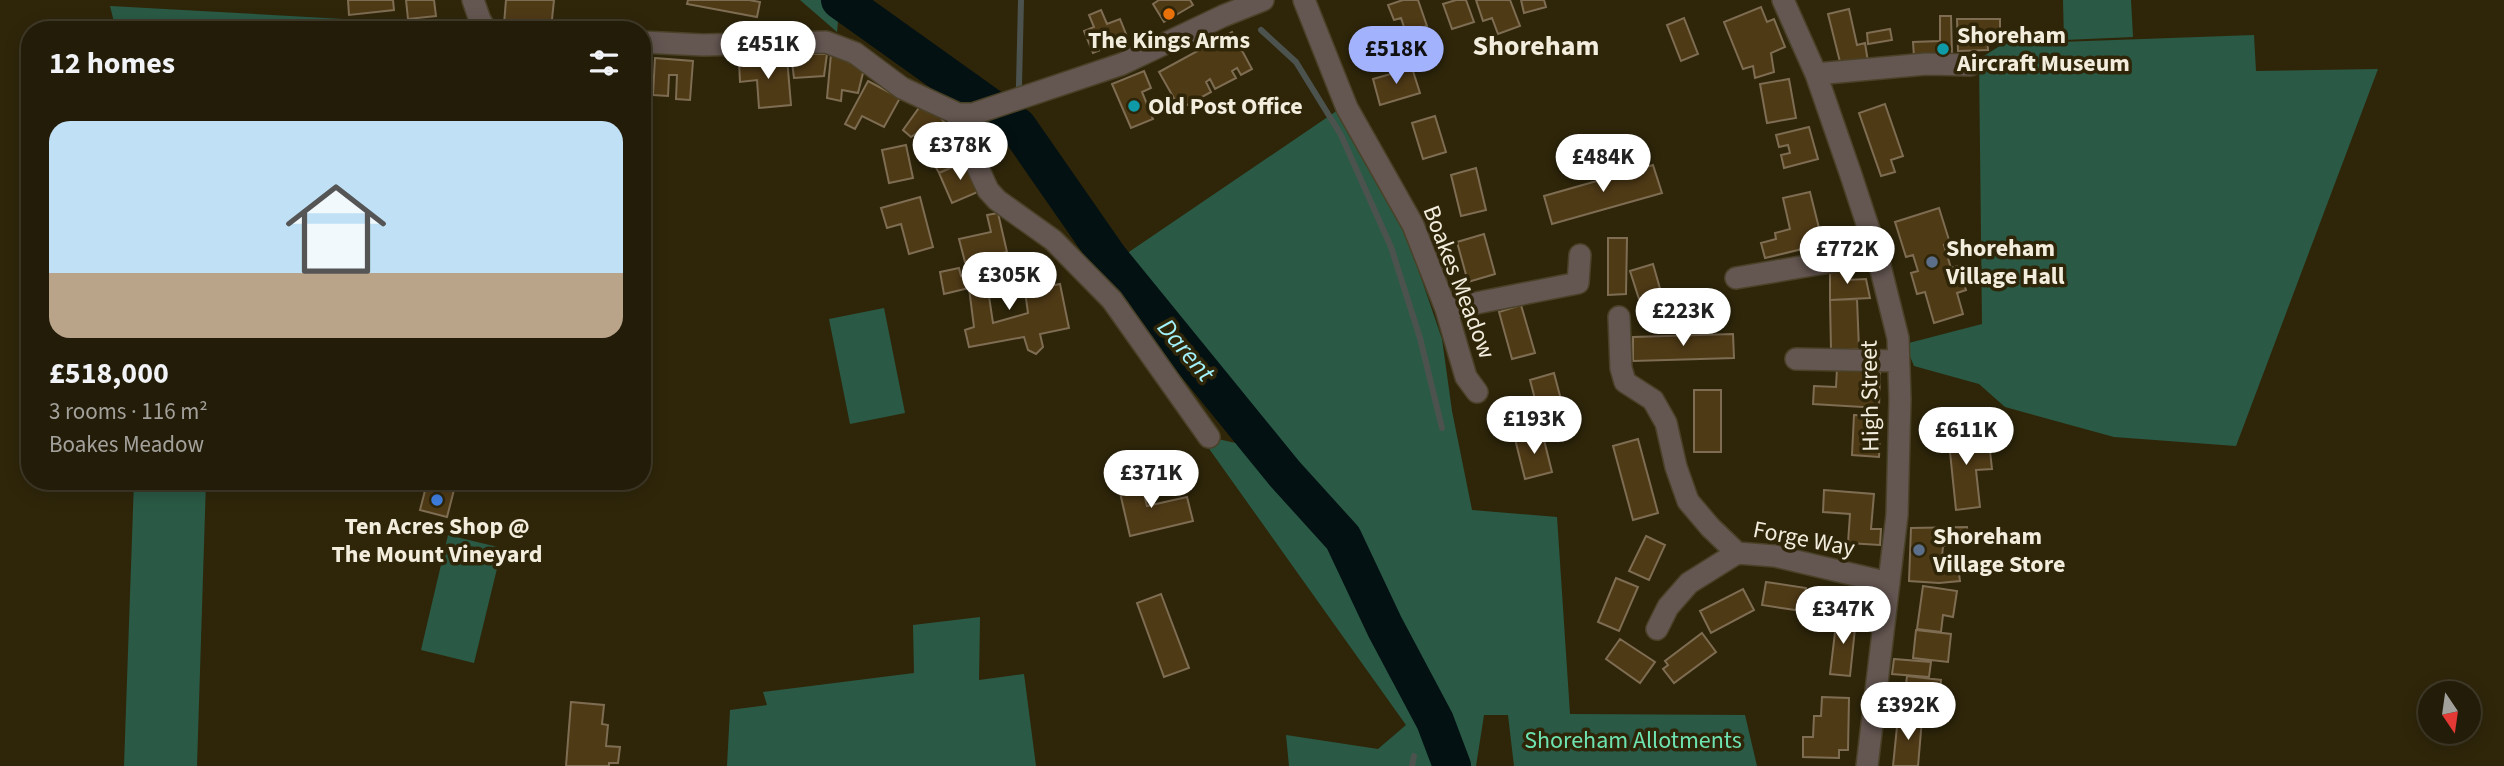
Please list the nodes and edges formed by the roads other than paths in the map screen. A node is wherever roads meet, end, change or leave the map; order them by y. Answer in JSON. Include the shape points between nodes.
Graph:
{"nodes":[{"id":1,"x":473,"y":0,"type":"edge"},
{"id":2,"x":1264,"y":0,"type":"edge"},
{"id":3,"x":1304,"y":0,"type":"edge"},
{"id":4,"x":1783,"y":0,"type":"edge"},
{"id":5,"x":1219,"y":8,"type":"edge"},
{"id":6,"x":481,"y":21,"type":"edge"},
{"id":7,"x":651,"y":42,"type":"edge"},
{"id":8,"x":1970,"y":65,"type":"dead end"},
{"id":9,"x":1816,"y":75,"type":"junction"},
{"id":10,"x":966,"y":114,"type":"junction"},
{"id":11,"x":1877,"y":254,"type":"junction"},
{"id":12,"x":1580,"y":255,"type":"dead end"},
{"id":13,"x":1736,"y":278,"type":"dead end"},
{"id":14,"x":1446,"y":309,"type":"junction"},
{"id":15,"x":1619,"y":317,"type":"dead end"},
{"id":16,"x":1796,"y":359,"type":"dead end"},
{"id":17,"x":1898,"y":360,"type":"junction"},
{"id":18,"x":1477,"y":392,"type":"dead end"},
{"id":19,"x":1209,"y":437,"type":"dead end"},
{"id":20,"x":1737,"y":553,"type":"junction"},
{"id":21,"x":1889,"y":583,"type":"junction"},
{"id":22,"x":1657,"y":629,"type":"dead end"},
{"id":23,"x":1867,"y":766,"type":"edge"}],
"edges":[{"from":1,"to":6,"type":"street"},
{"from":2,"to":5,"type":"street"},
{"from":3,"to":14,"type":"street","name":"Boakes Meadow","via":[[1348,108],[1413,225]]},
{"from":4,"to":9,"type":"street","name":"High Street"},
{"from":5,"to":10,"type":"street","via":[[1122,64]]},
{"from":7,"to":10,"type":"street","via":[[826,42],[855,52],[902,88]]},
{"from":8,"to":9,"type":"street","via":[[1926,64]]},
{"from":9,"to":11,"type":"street","name":"High Street"},
{"from":10,"to":19,"type":"street","via":[[958,127],[988,190],[1052,240],[1112,300]]},
{"from":11,"to":13,"type":"street"},
{"from":11,"to":17,"type":"street","name":"High Street","via":[[1898,338]]},
{"from":12,"to":14,"type":"street","via":[[1578,283]]},
{"from":14,"to":18,"type":"street","name":"Boakes Meadow","via":[[1466,377]]},
{"from":15,"to":20,"type":"street","via":[[1625,382],[1653,400],[1666,424],[1688,501]]},
{"from":16,"to":17,"type":"street"},
{"from":17,"to":21,"type":"street","name":"High Street","via":[[1897,515]]},
{"from":20,"to":21,"type":"street","name":"Forge Way","via":[[1774,556]]},
{"from":20,"to":22,"type":"street","name":"Forge Way","via":[[1689,583],[1668,607]]},
{"from":21,"to":23,"type":"street","name":"High Street"}]}
